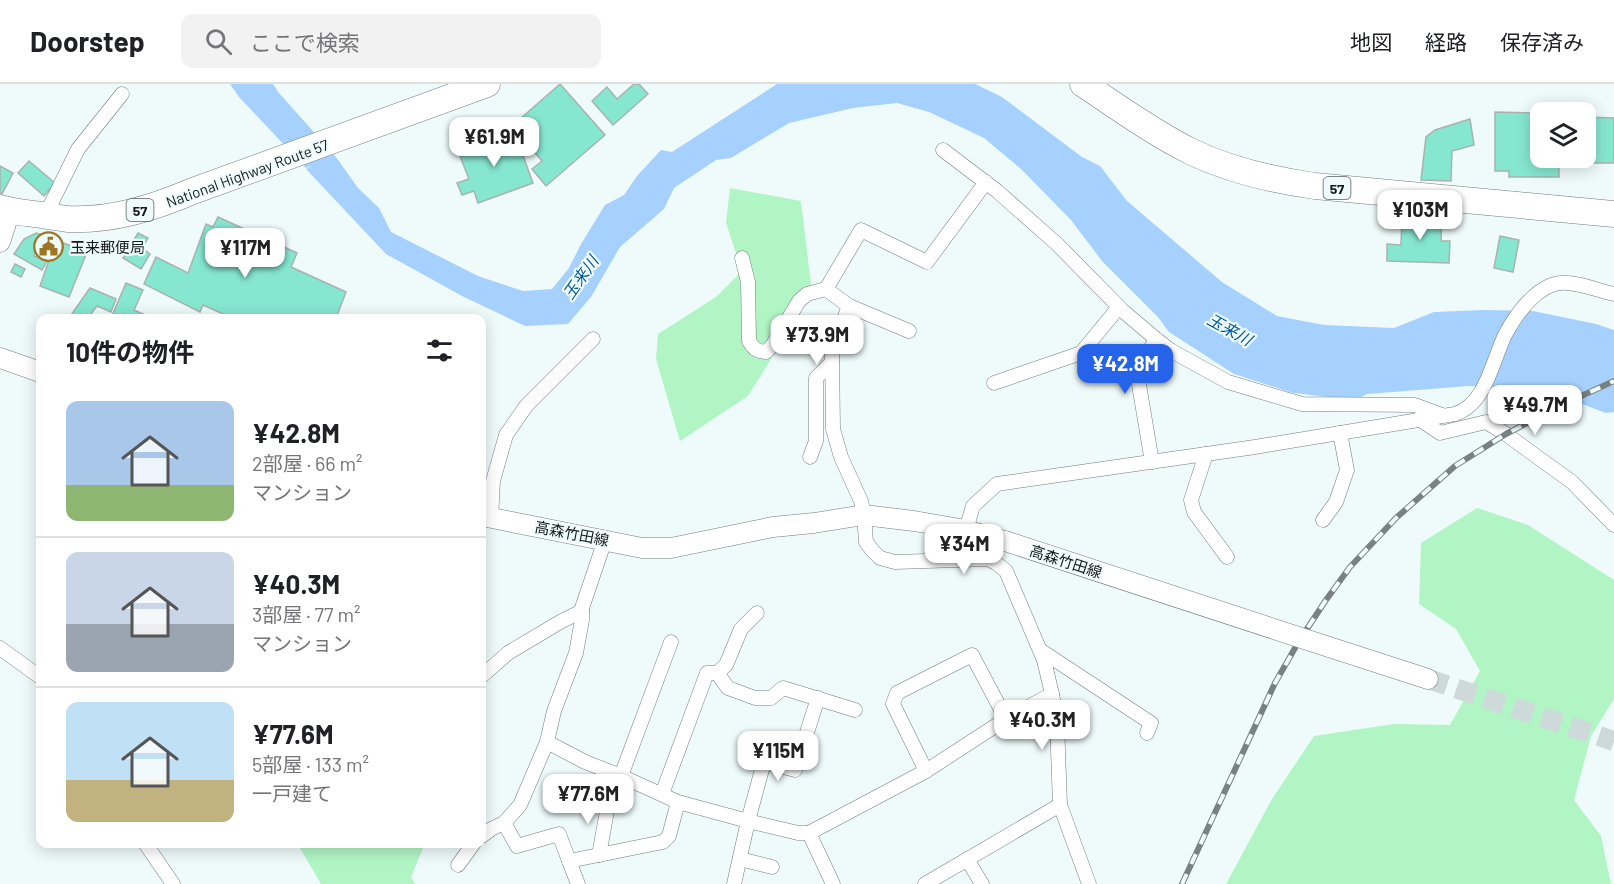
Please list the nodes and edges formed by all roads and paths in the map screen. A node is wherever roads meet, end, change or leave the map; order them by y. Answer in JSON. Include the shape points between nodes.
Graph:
{"nodes":[{"id":1,"x":487,"y":84,"type":"edge"},
{"id":2,"x":1083,"y":84,"type":"edge"},
{"id":3,"x":122,"y":94,"type":"dead end"},
{"id":4,"x":943,"y":150,"type":"dead end"},
{"id":5,"x":986,"y":182,"type":"junction"},
{"id":6,"x":5,"y":209,"type":"edge"},
{"id":7,"x":1614,"y":214,"type":"edge"},
{"id":8,"x":45,"y":216,"type":"junction"},
{"id":9,"x":0,"y":242,"type":"edge"},
{"id":10,"x":742,"y":258,"type":"dead end"},
{"id":11,"x":826,"y":289,"type":"junction"},
{"id":12,"x":1614,"y":294,"type":"edge"},
{"id":13,"x":849,"y":306,"type":"junction"},
{"id":14,"x":1119,"y":307,"type":"junction"},
{"id":15,"x":909,"y":331,"type":"dead end"},
{"id":16,"x":593,"y":339,"type":"dead end"},
{"id":17,"x":1156,"y":339,"type":"junction"},
{"id":18,"x":0,"y":358,"type":"edge"},
{"id":19,"x":832,"y":362,"type":"junction"},
{"id":20,"x":36,"y":371,"type":"edge"},
{"id":21,"x":994,"y":383,"type":"dead end"},
{"id":22,"x":1442,"y":415,"type":"junction"},
{"id":23,"x":1419,"y":419,"type":"junction"},
{"id":24,"x":1340,"y":433,"type":"junction"},
{"id":25,"x":1206,"y":454,"type":"junction"},
{"id":26,"x":810,"y":457,"type":"dead end"},
{"id":27,"x":1152,"y":462,"type":"junction"},
{"id":28,"x":864,"y":515,"type":"junction"},
{"id":29,"x":486,"y":517,"type":"edge"},
{"id":30,"x":1323,"y":520,"type":"dead end"},
{"id":31,"x":1614,"y":525,"type":"edge"},
{"id":32,"x":966,"y":530,"type":"junction"},
{"id":33,"x":605,"y":540,"type":"junction"},
{"id":34,"x":1227,"y":557,"type":"dead end"},
{"id":35,"x":582,"y":611,"type":"junction"},
{"id":36,"x":757,"y":613,"type":"dead end"},
{"id":37,"x":671,"y":642,"type":"dead end"},
{"id":38,"x":0,"y":648,"type":"edge"},
{"id":39,"x":1040,"y":650,"type":"junction"},
{"id":40,"x":486,"y":672,"type":"edge"},
{"id":41,"x":717,"y":673,"type":"junction"},
{"id":42,"x":36,"y":674,"type":"edge"},
{"id":43,"x":1428,"y":679,"type":"tunnel mouth"},
{"id":44,"x":1052,"y":694,"type":"junction"},
{"id":45,"x":818,"y":698,"type":"junction"},
{"id":46,"x":855,"y":710,"type":"dead end"},
{"id":47,"x":1006,"y":719,"type":"junction"},
{"id":48,"x":1147,"y":733,"type":"dead end"},
{"id":49,"x":547,"y":742,"type":"junction"},
{"id":50,"x":926,"y":771,"type":"junction"},
{"id":51,"x":621,"y":776,"type":"junction"},
{"id":52,"x":662,"y":794,"type":"junction"},
{"id":53,"x":609,"y":800,"type":"dead end"},
{"id":54,"x":678,"y":802,"type":"junction"},
{"id":55,"x":1060,"y":805,"type":"junction"},
{"id":56,"x":748,"y":821,"type":"junction"},
{"id":57,"x":504,"y":823,"type":"junction"},
{"id":58,"x":486,"y":832,"type":"edge"},
{"id":59,"x":809,"y":833,"type":"junction"},
{"id":60,"x":148,"y":848,"type":"edge"},
{"id":61,"x":470,"y":848,"type":"edge"},
{"id":62,"x":599,"y":855,"type":"junction"},
{"id":63,"x":740,"y":859,"type":"junction"},
{"id":64,"x":967,"y":859,"type":"junction"},
{"id":65,"x":569,"y":861,"type":"junction"},
{"id":66,"x":458,"y":865,"type":"dead end"},
{"id":67,"x":772,"y":867,"type":"dead end"},
{"id":68,"x":172,"y":884,"type":"edge"},
{"id":69,"x":578,"y":884,"type":"edge"},
{"id":70,"x":734,"y":884,"type":"edge"},
{"id":71,"x":833,"y":884,"type":"edge"},
{"id":72,"x":925,"y":884,"type":"edge"},
{"id":73,"x":982,"y":884,"type":"edge"},
{"id":74,"x":1089,"y":884,"type":"edge"}],
"edges":[{"from":1,"to":8,"type":"highway","name":"National Highway Route 57","number":"57","via":[[162,204],[102,218]]},
{"from":2,"to":7,"type":"highway","number":"57","via":[[1190,151],[1271,179]]},
{"from":3,"to":8,"type":"street","via":[[78,149]]},
{"from":4,"to":5,"type":"street"},
{"from":5,"to":11,"type":"street","via":[[927,262],[861,230]]},
{"from":5,"to":14,"type":"street","via":[[1057,244]]},
{"from":6,"to":8,"type":"highway","name":"National Highway Route 57","number":"57"},
{"from":6,"to":9,"type":"main road"},
{"from":10,"to":11,"type":"street","via":[[748,282],[749,341],[758,351],[766,352],[772,346],[799,301],[807,294]]},
{"from":11,"to":13,"type":"street"},
{"from":12,"to":22,"type":"street","via":[[1574,283],[1559,283],[1540,291],[1524,305],[1506,334],[1479,397],[1464,411]]},
{"from":13,"to":15,"type":"street"},
{"from":13,"to":19,"type":"street","via":[[832,351]]},
{"from":14,"to":17,"type":"street"},
{"from":14,"to":21,"type":"street","via":[[1081,353]]},
{"from":16,"to":29,"type":"street","via":[[526,406],[506,435]]},
{"from":17,"to":22,"type":"street","via":[[1228,382],[1302,404],[1415,405]]},
{"from":17,"to":27,"type":"street","via":[[1137,373]]},
{"from":18,"to":20,"type":"main road"},
{"from":19,"to":26,"type":"street","via":[[816,378],[816,441]]},
{"from":19,"to":28,"type":"street","via":[[833,429]]},
{"from":22,"to":23,"type":"street"},
{"from":23,"to":24,"type":"street"},
{"from":23,"to":31,"type":"street","via":[[1440,433],[1486,422],[1572,482]]},
{"from":24,"to":25,"type":"street"},
{"from":24,"to":30,"type":"street","via":[[1347,470],[1336,502]]},
{"from":25,"to":27,"type":"street"},
{"from":25,"to":34,"type":"street","via":[[1191,500],[1194,512]]},
{"from":27,"to":32,"type":"street","via":[[997,484],[973,506]]},
{"from":28,"to":32,"type":"main road","name":"高森竹田線"},
{"from":28,"to":33,"type":"main road","name":"高森竹田線","via":[[773,527],[671,548],[642,548]]},
{"from":28,"to":39,"type":"street","via":[[866,542],[880,558],[979,558],[996,562],[1006,571]]},
{"from":29,"to":33,"type":"main road","name":"高森竹田線"},
{"from":32,"to":43,"type":"main road","name":"高森竹田線","bridge":true},
{"from":33,"to":35,"type":"street"},
{"from":35,"to":40,"type":"street","via":[[508,653]]},
{"from":35,"to":49,"type":"street","via":[[576,653]]},
{"from":36,"to":41,"type":"street","via":[[741,628],[726,664]]},
{"from":37,"to":51,"type":"street"},
{"from":38,"to":42,"type":"street"},
{"from":39,"to":44,"type":"street"},
{"from":39,"to":48,"type":"street","via":[[1151,723]]},
{"from":41,"to":45,"type":"street","via":[[728,688],[755,698],[771,698],[783,688]]},
{"from":41,"to":52,"type":"street","via":[[707,673]]},
{"from":44,"to":47,"type":"street"},
{"from":44,"to":55,"type":"street"},
{"from":45,"to":46,"type":"street"},
{"from":45,"to":56,"type":"street","via":[[795,770],[764,762]]},
{"from":47,"to":50,"type":"street"},
{"from":47,"to":50,"type":"street","via":[[972,655],[897,693],[894,704]]},
{"from":49,"to":51,"type":"street"},
{"from":49,"to":57,"type":"street","via":[[520,805]]},
{"from":50,"to":59,"type":"street"},
{"from":51,"to":52,"type":"street"},
{"from":52,"to":54,"type":"street"},
{"from":53,"to":62,"type":"street"},
{"from":54,"to":56,"type":"street"},
{"from":54,"to":62,"type":"street","via":[[669,836],[663,842]]},
{"from":55,"to":64,"type":"street"},
{"from":55,"to":74,"type":"street"},
{"from":56,"to":59,"type":"street"},
{"from":56,"to":63,"type":"street"},
{"from":57,"to":58,"type":"street"},
{"from":57,"to":65,"type":"street","via":[[517,846],[559,834]]},
{"from":59,"to":71,"type":"street"},
{"from":60,"to":68,"type":"street"},
{"from":61,"to":66,"type":"street"},
{"from":62,"to":65,"type":"street"},
{"from":63,"to":67,"type":"street"},
{"from":63,"to":70,"type":"street"},
{"from":64,"to":72,"type":"street"},
{"from":64,"to":73,"type":"street"},
{"from":65,"to":69,"type":"street"}]}
